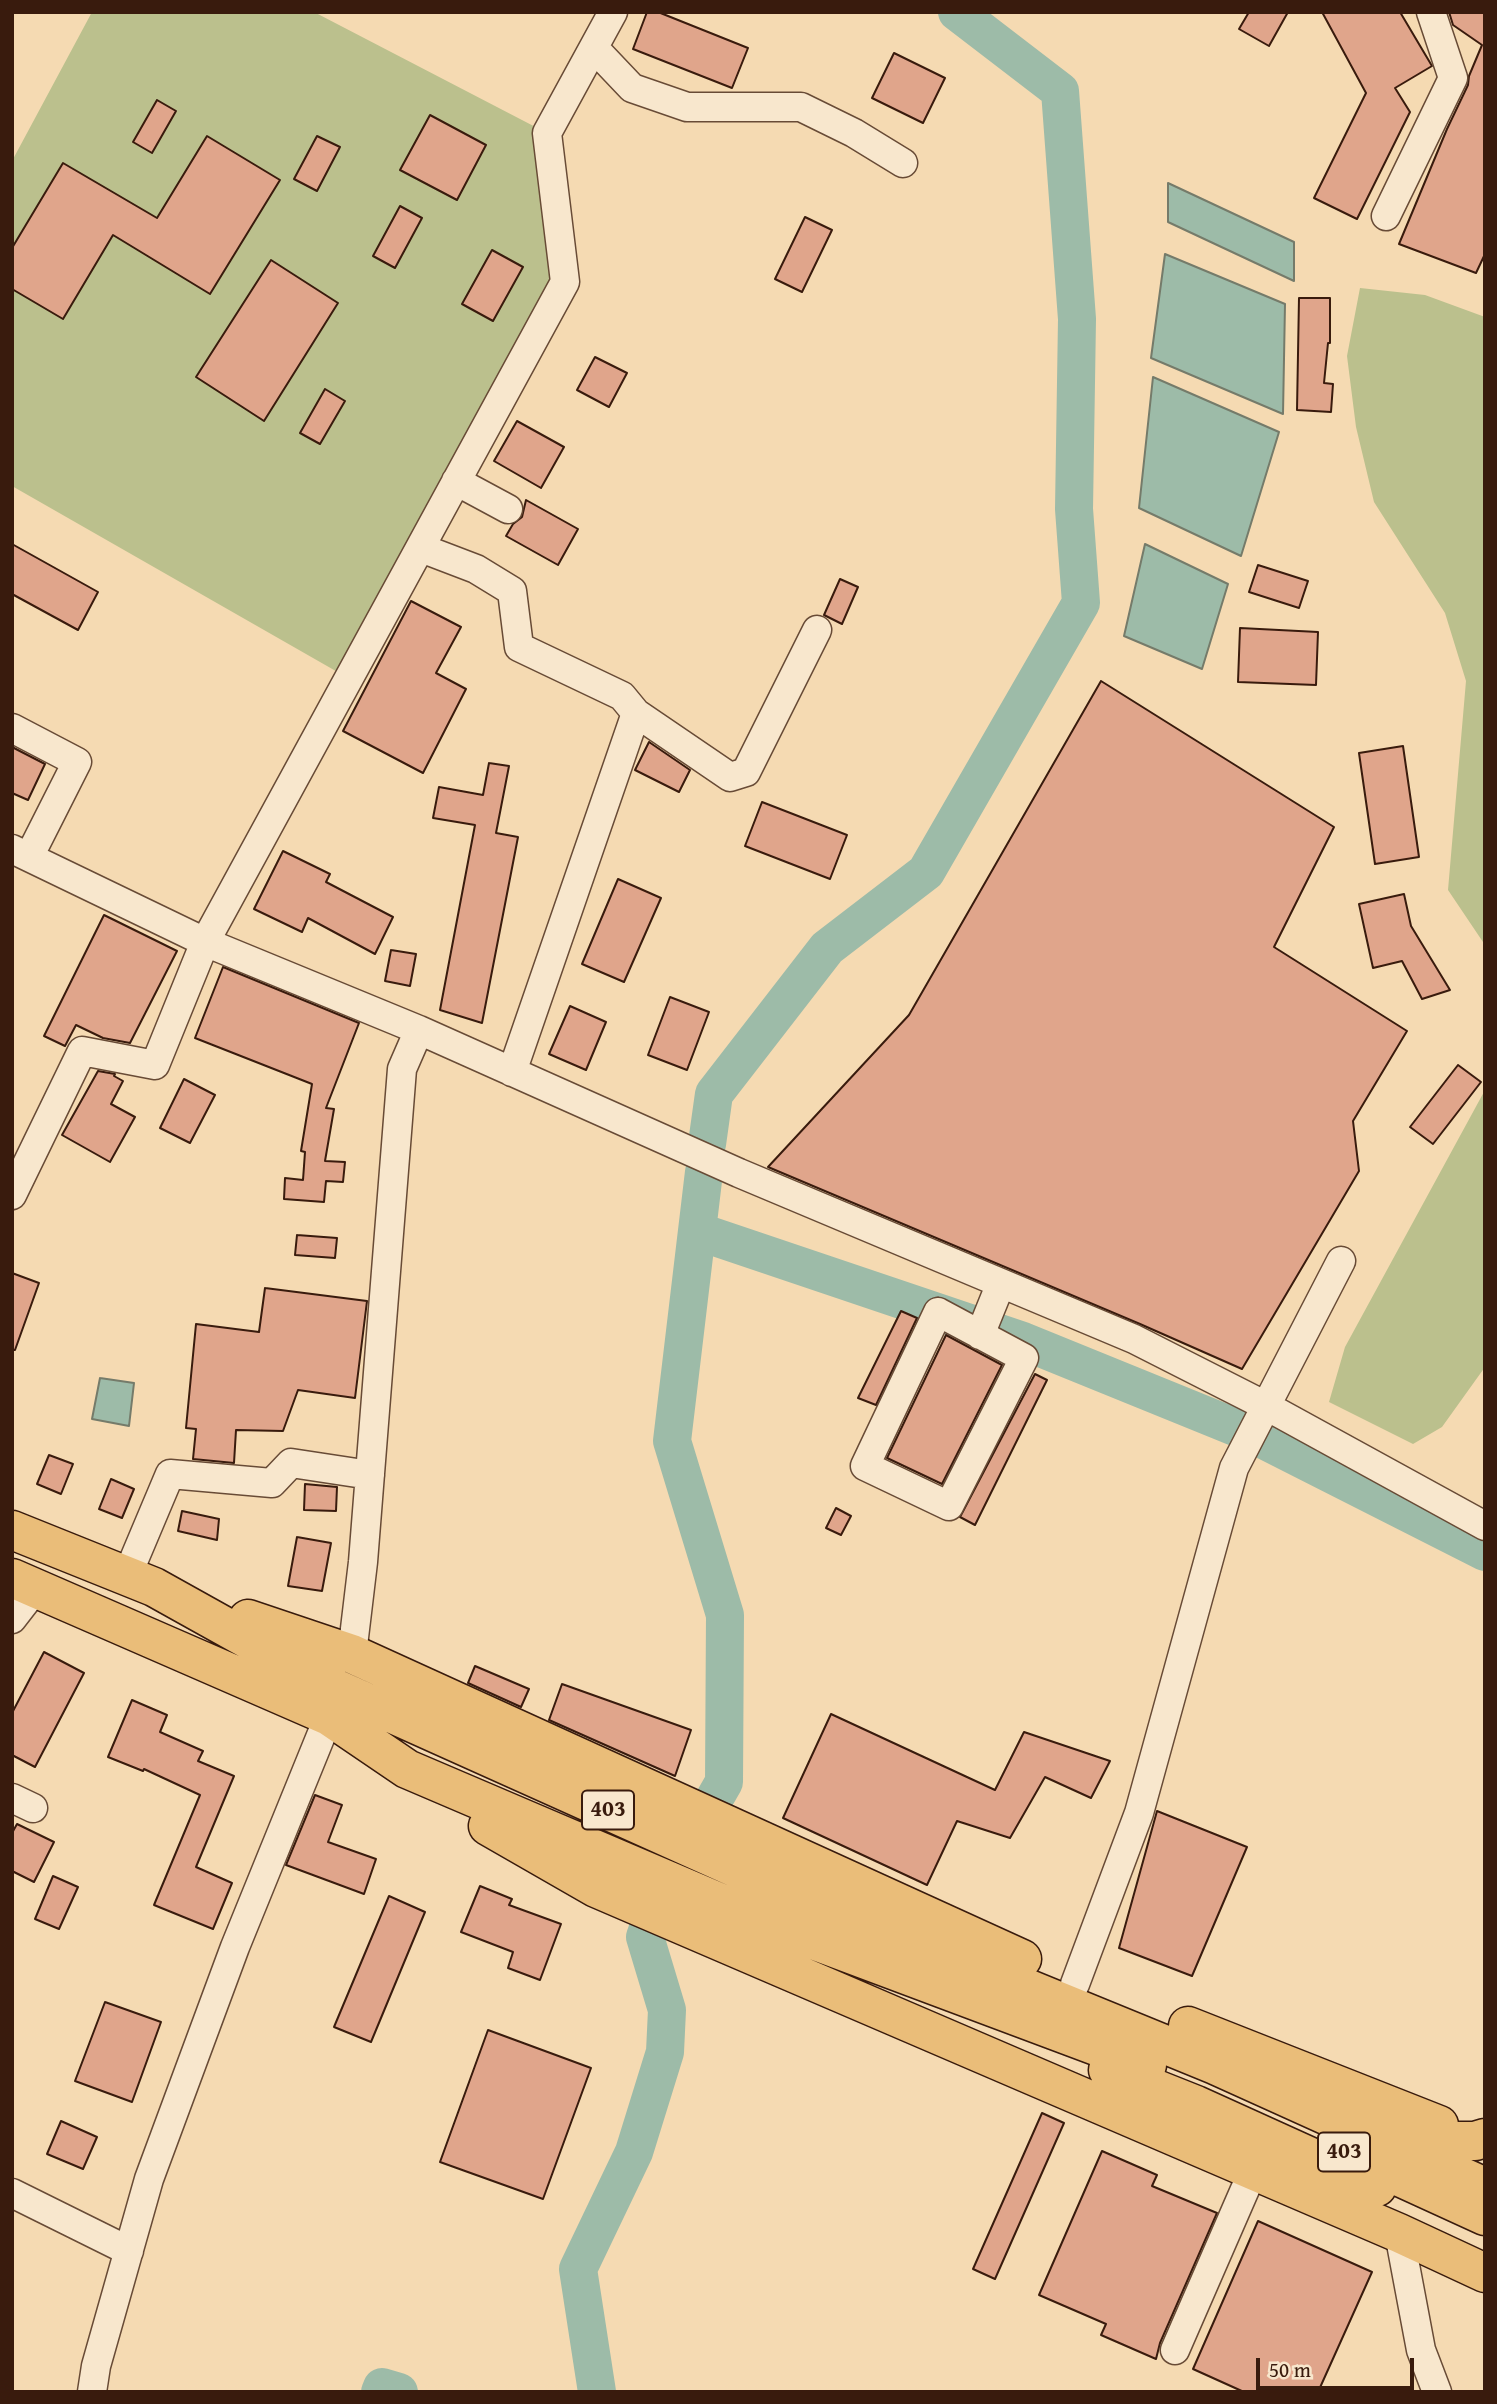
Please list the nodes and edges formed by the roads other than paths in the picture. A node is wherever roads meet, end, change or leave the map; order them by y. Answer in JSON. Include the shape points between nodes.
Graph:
{"nodes":[{"id":1,"x":613,"y":12,"type":"edge"},
{"id":2,"x":1431,"y":12,"type":"edge"},
{"id":3,"x":594,"y":48,"type":"junction"},
{"id":4,"x":903,"y":163,"type":"dead end"},
{"id":5,"x":1386,"y":216,"type":"dead end"},
{"id":6,"x":456,"y":481,"type":"junction"},
{"id":7,"x":508,"y":509,"type":"dead end"},
{"id":8,"x":421,"y":548,"type":"junction"},
{"id":9,"x":817,"y":630,"type":"dead end"},
{"id":10,"x":636,"y":713,"type":"junction"},
{"id":11,"x":12,"y":728,"type":"edge"},
{"id":12,"x":21,"y":853,"type":"edge"},
{"id":13,"x":205,"y":942,"type":"junction"},
{"id":14,"x":419,"y":1030,"type":"junction"},
{"id":15,"x":512,"y":1072,"type":"junction"},
{"id":16,"x":12,"y":1195,"type":"edge"},
{"id":17,"x":1341,"y":1261,"type":"dead end"},
{"id":18,"x":1001,"y":1283,"type":"junction"},
{"id":19,"x":984,"y":1324,"type":"junction"},
{"id":20,"x":1268,"y":1406,"type":"junction"},
{"id":21,"x":370,"y":1475,"type":"junction"},
{"id":22,"x":1485,"y":1526,"type":"edge"},
{"id":23,"x":12,"y":1530,"type":"edge"},
{"id":24,"x":141,"y":1581,"type":"junction"},
{"id":25,"x":24,"y":1583,"type":"edge"},
{"id":26,"x":12,"y":1619,"type":"edge"},
{"id":27,"x":352,"y":1654,"type":"junction"},
{"id":28,"x":329,"y":1716,"type":"junction"},
{"id":29,"x":416,"y":1773,"type":"junction"},
{"id":30,"x":1075,"y":1984,"type":"junction"},
{"id":31,"x":1210,"y":2076,"type":"junction"},
{"id":32,"x":1484,"y":2126,"type":"edge"},
{"id":33,"x":1253,"y":2171,"type":"junction"},
{"id":34,"x":1485,"y":2187,"type":"edge"},
{"id":35,"x":12,"y":2193,"type":"edge"},
{"id":36,"x":1485,"y":2216,"type":"edge"},
{"id":37,"x":1399,"y":2233,"type":"junction"},
{"id":38,"x":1485,"y":2234,"type":"edge"},
{"id":39,"x":129,"y":2251,"type":"junction"},
{"id":40,"x":1485,"y":2273,"type":"edge"},
{"id":41,"x":1175,"y":2350,"type":"dead end"},
{"id":42,"x":92,"y":2392,"type":"edge"},
{"id":43,"x":1437,"y":2392,"type":"edge"}],
"edges":[{"from":1,"to":3,"type":"street"},
{"from":2,"to":5,"type":"street","via":[[1453,78]]},
{"from":3,"to":4,"type":"street","via":[[632,88],[687,107],[800,107]]},
{"from":3,"to":6,"type":"street","via":[[547,134],[565,282]]},
{"from":6,"to":7,"type":"street"},
{"from":6,"to":8,"type":"street"},
{"from":8,"to":10,"type":"street","via":[[476,569],[512,592],[519,647],[622,696]]},
{"from":8,"to":13,"type":"street"},
{"from":9,"to":10,"type":"street","via":[[746,772],[730,777]]},
{"from":10,"to":15,"type":"street"},
{"from":11,"to":12,"type":"street","via":[[77,762]]},
{"from":12,"to":13,"type":"street"},
{"from":13,"to":14,"type":"street"},
{"from":13,"to":16,"type":"street","via":[[155,1065],[82,1051]]},
{"from":14,"to":15,"type":"street"},
{"from":14,"to":21,"type":"street","via":[[402,1069]]},
{"from":15,"to":18,"type":"street"},
{"from":17,"to":20,"type":"street"},
{"from":18,"to":19,"type":"street"},
{"from":18,"to":20,"type":"street","via":[[1134,1339]]},
{"from":19,"to":19,"type":"street","via":[[1024,1358],[949,1506],[865,1466],[938,1312]]},
{"from":20,"to":22,"type":"street"},
{"from":20,"to":30,"type":"street","via":[[1234,1468],[1139,1813]]},
{"from":21,"to":24,"type":"street","via":[[291,1463],[272,1483],[170,1474]]},
{"from":21,"to":27,"type":"street"},
{"from":23,"to":24,"type":"highway","number":"403"},
{"from":24,"to":27,"type":"highway"},
{"from":24,"to":31,"type":"highway","number":"403","via":[[337,1689]]},
{"from":24,"to":32,"type":"highway","via":[[1395,2129],[1440,2141],[1475,2141]]},
{"from":25,"to":26,"type":"street"},
{"from":25,"to":28,"type":"highway","number":"403"},
{"from":27,"to":30,"type":"highway"},
{"from":28,"to":29,"type":"highway","number":"403"},
{"from":28,"to":39,"type":"street","via":[[235,1947],[149,2179]]},
{"from":29,"to":31,"type":"highway","number":"403","via":[[770,1924]]},
{"from":29,"to":33,"type":"highway","via":[[434,1795],[596,1888]]},
{"from":29,"to":38,"type":"highway","via":[[599,1871],[1196,2105]]},
{"from":30,"to":32,"type":"highway","via":[[1446,2128]]},
{"from":31,"to":34,"type":"highway","number":"403"},
{"from":31,"to":36,"type":"highway","number":"403"},
{"from":33,"to":37,"type":"highway"},
{"from":33,"to":41,"type":"street"},
{"from":35,"to":39,"type":"street"},
{"from":37,"to":40,"type":"highway"},
{"from":37,"to":43,"type":"street","via":[[1421,2350]]},
{"from":39,"to":42,"type":"street"}]}
